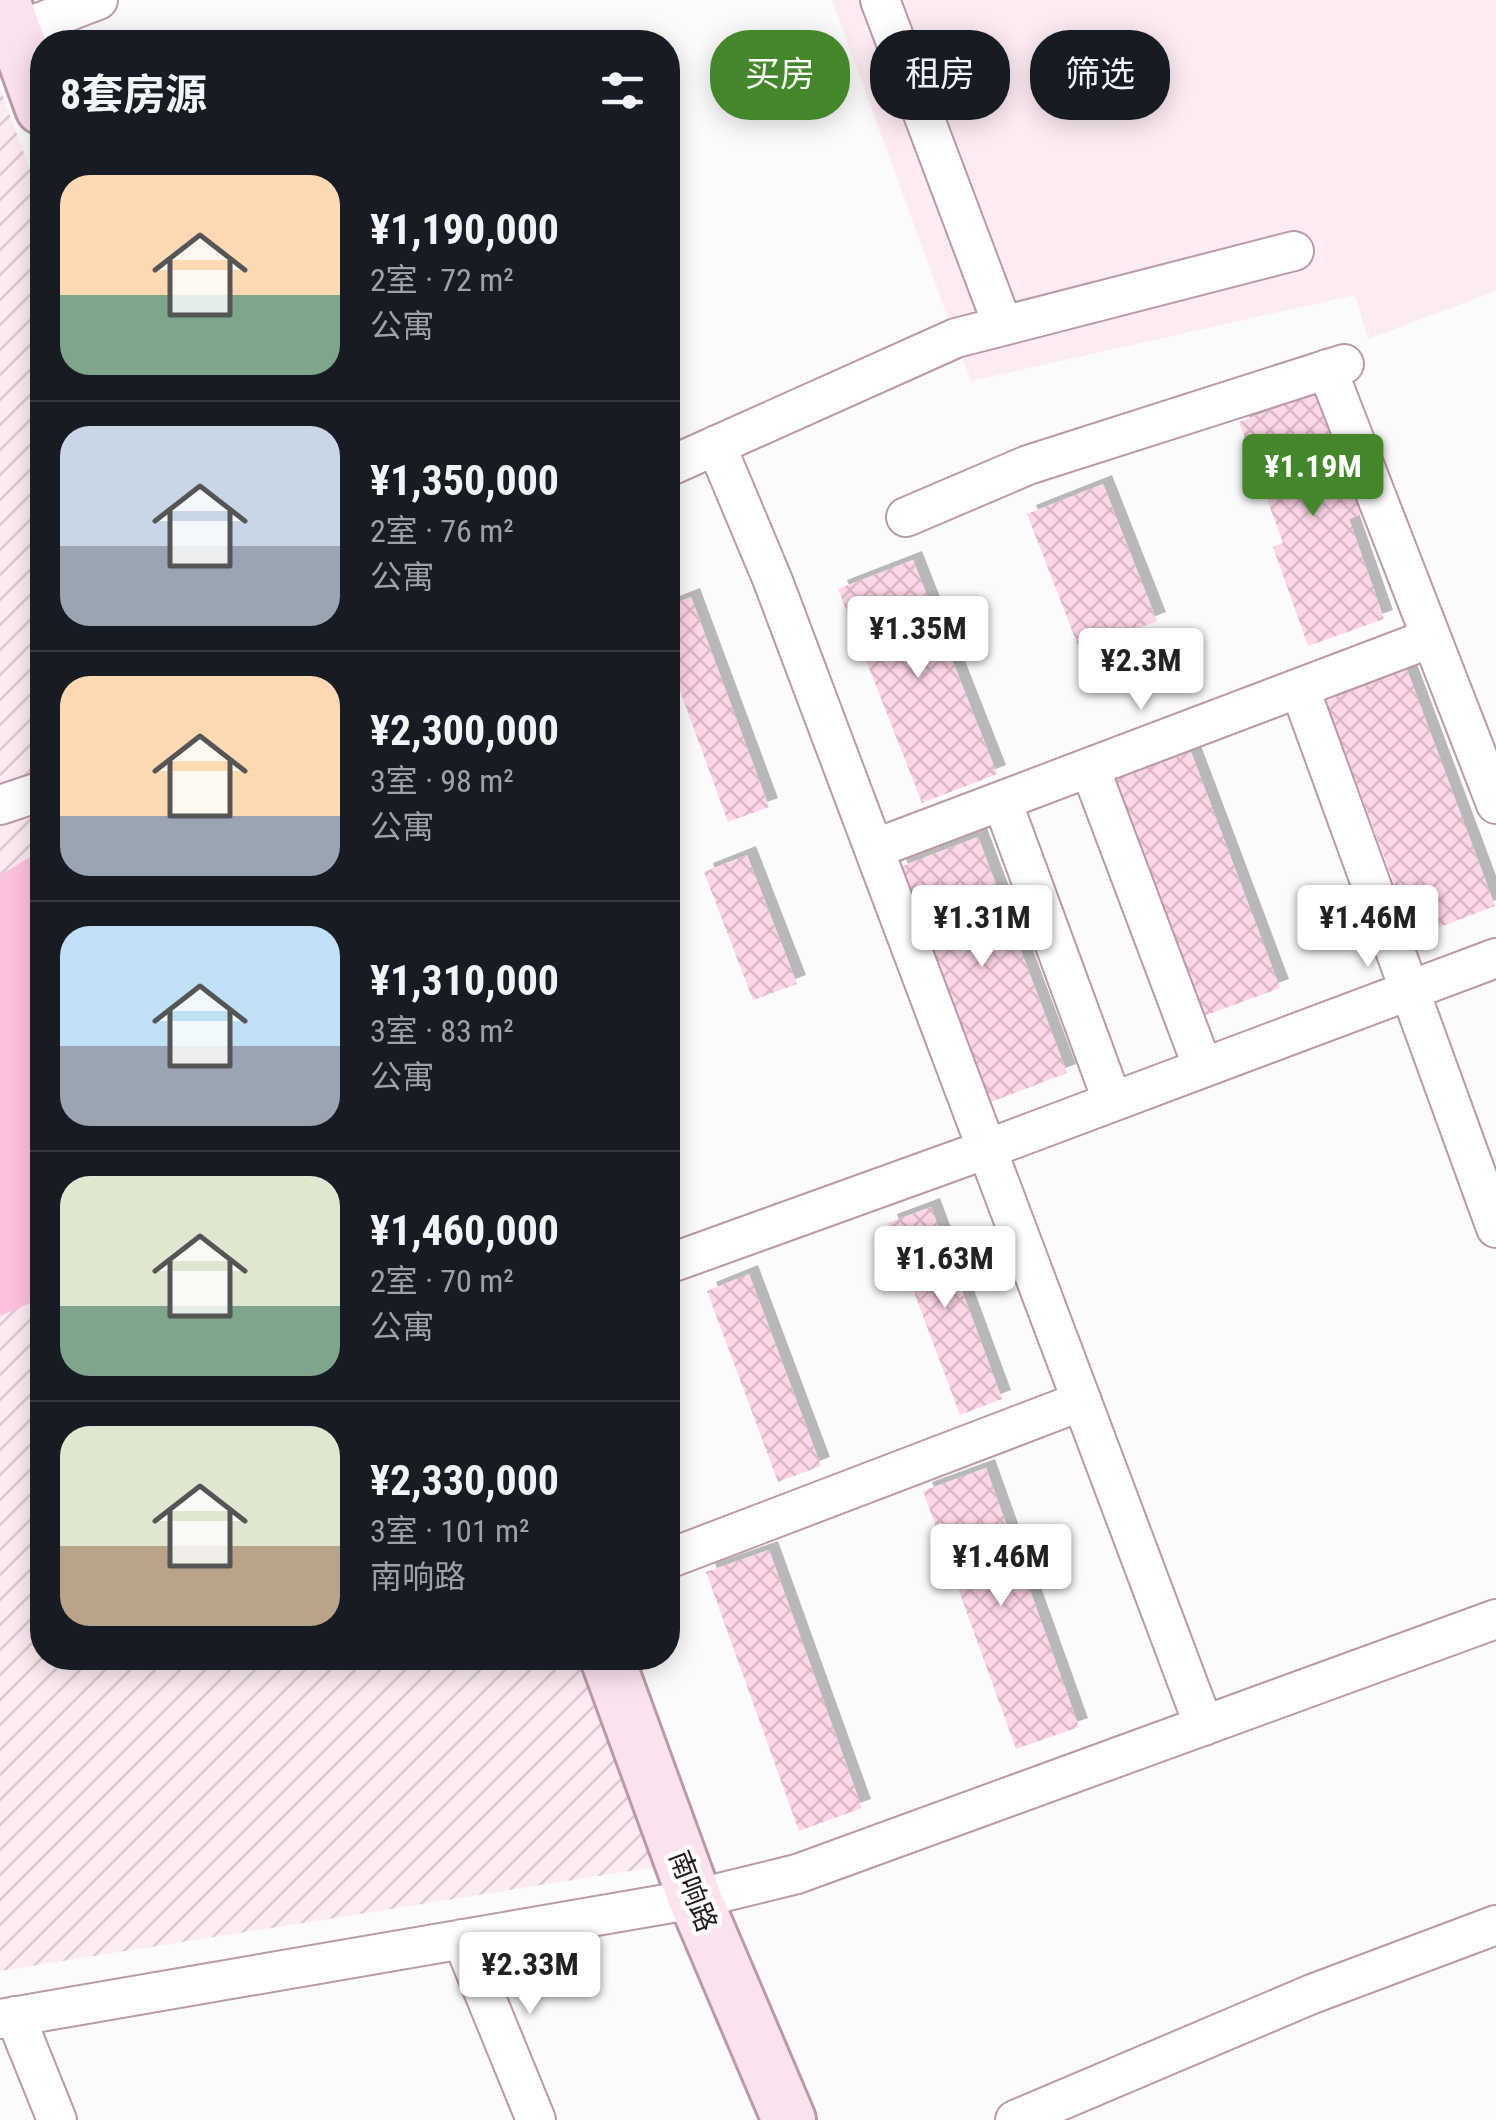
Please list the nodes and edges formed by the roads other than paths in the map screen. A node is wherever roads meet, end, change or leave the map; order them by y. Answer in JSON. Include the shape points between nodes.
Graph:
{"nodes":[{"id":1,"x":98,"y":0,"type":"edge"},
{"id":2,"x":880,"y":0,"type":"edge"},
{"id":3,"x":9,"y":16,"type":"edge"},
{"id":4,"x":30,"y":75,"type":"edge"},
{"id":5,"x":1294,"y":251,"type":"dead end"},
{"id":6,"x":1003,"y":326,"type":"junction"},
{"id":7,"x":716,"y":445,"type":"junction"},
{"id":8,"x":680,"y":462,"type":"edge"},
{"id":9,"x":906,"y":517,"type":"dead end"},
{"id":10,"x":1432,"y":638,"type":"junction"},
{"id":11,"x":1300,"y":689,"type":"junction"},
{"id":12,"x":1090,"y":768,"type":"junction"},
{"id":13,"x":30,"y":795,"type":"edge"},
{"id":14,"x":1002,"y":800,"type":"junction"},
{"id":15,"x":1496,"y":804,"type":"edge"},
{"id":16,"x":0,"y":805,"type":"edge"},
{"id":17,"x":874,"y":849,"type":"junction"},
{"id":18,"x":1496,"y":958,"type":"edge"},
{"id":19,"x":1411,"y":990,"type":"junction"},
{"id":20,"x":1203,"y":1068,"type":"junction"},
{"id":21,"x":1112,"y":1100,"type":"junction"},
{"id":22,"x":987,"y":1150,"type":"junction"},
{"id":23,"x":1496,"y":1228,"type":"edge"},
{"id":24,"x":680,"y":1260,"type":"edge"},
{"id":25,"x":1082,"y":1401,"type":"junction"},
{"id":26,"x":680,"y":1554,"type":"edge"},
{"id":27,"x":1496,"y":1619,"type":"edge"},
{"id":28,"x":611,"y":1670,"type":"edge"},
{"id":29,"x":1204,"y":1726,"type":"junction"},
{"id":30,"x":695,"y":1899,"type":"junction"},
{"id":31,"x":1496,"y":1924,"type":"edge"},
{"id":32,"x":462,"y":1939,"type":"junction"},
{"id":33,"x":8,"y":2017,"type":"edge"},
{"id":34,"x":57,"y":2120,"type":"edge"},
{"id":35,"x":536,"y":2120,"type":"edge"},
{"id":36,"x":789,"y":2120,"type":"edge"},
{"id":37,"x":1015,"y":2120,"type":"edge"}],
"edges":[{"from":1,"to":3,"type":"street"},
{"from":2,"to":6,"type":"street"},
{"from":3,"to":4,"type":"street"},
{"from":5,"to":6,"type":"street"},
{"from":6,"to":7,"type":"street","via":[[956,338]]},
{"from":7,"to":8,"type":"street"},
{"from":7,"to":17,"type":"street"},
{"from":9,"to":10,"type":"street","via":[[1028,466],[1336,366]]},
{"from":10,"to":11,"type":"street"},
{"from":10,"to":15,"type":"street"},
{"from":11,"to":12,"type":"street"},
{"from":11,"to":19,"type":"street"},
{"from":12,"to":14,"type":"street"},
{"from":12,"to":20,"type":"street"},
{"from":13,"to":16,"type":"street"},
{"from":14,"to":17,"type":"street"},
{"from":14,"to":21,"type":"street"},
{"from":17,"to":22,"type":"street"},
{"from":18,"to":19,"type":"street"},
{"from":19,"to":20,"type":"street"},
{"from":19,"to":23,"type":"street"},
{"from":20,"to":21,"type":"street"},
{"from":21,"to":22,"type":"street"},
{"from":22,"to":24,"type":"street"},
{"from":22,"to":25,"type":"street"},
{"from":25,"to":26,"type":"street"},
{"from":25,"to":29,"type":"street"},
{"from":27,"to":29,"type":"street"},
{"from":28,"to":30,"type":"street","name":"南响路"},
{"from":29,"to":30,"type":"street","via":[[797,1874]]},
{"from":30,"to":32,"type":"street"},
{"from":30,"to":36,"type":"street","name":"南响路"},
{"from":31,"to":37,"type":"street"},
{"from":32,"to":33,"type":"street"},
{"from":32,"to":35,"type":"street"},
{"from":33,"to":34,"type":"street"}]}
